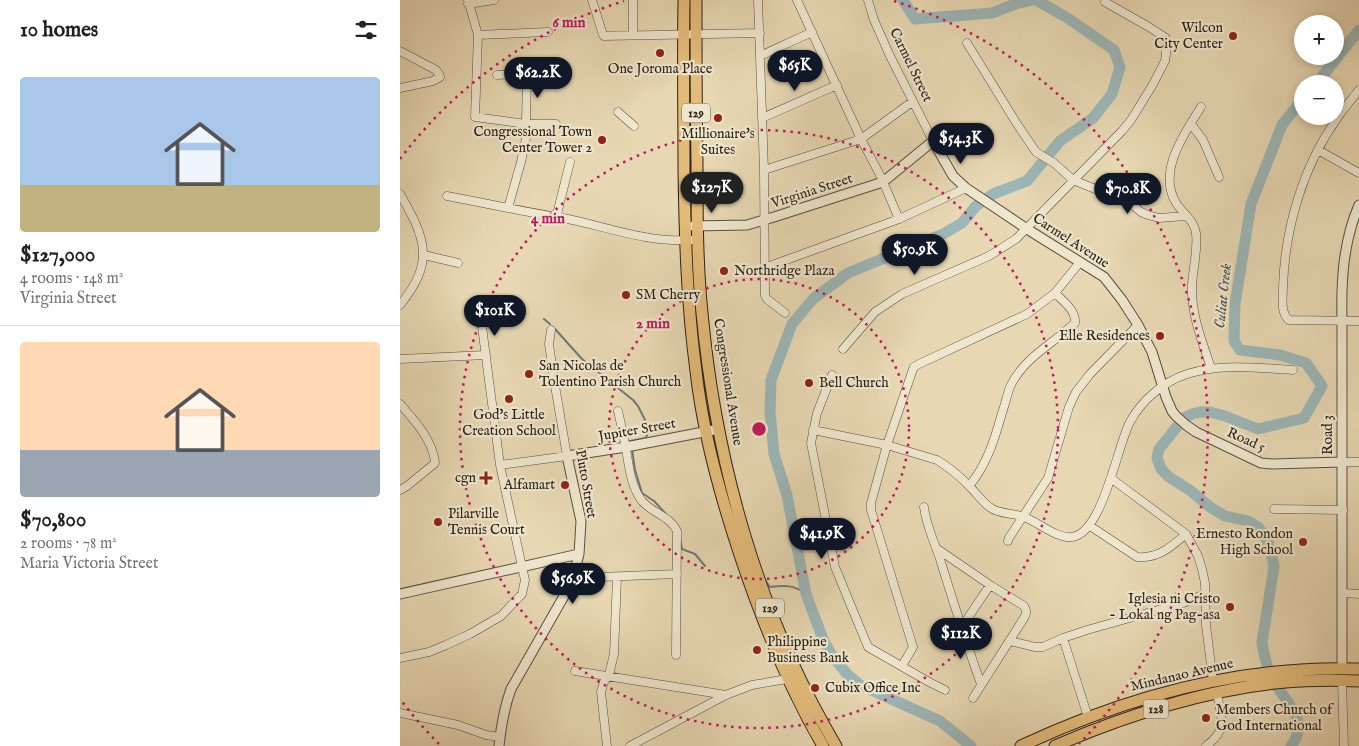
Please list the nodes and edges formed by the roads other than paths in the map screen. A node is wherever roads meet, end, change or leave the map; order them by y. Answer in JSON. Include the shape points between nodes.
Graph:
{"nodes":[{"id":1,"x":494,"y":0,"type":"edge"},
{"id":2,"x":592,"y":0,"type":"edge"},
{"id":3,"x":633,"y":0,"type":"edge"},
{"id":4,"x":684,"y":0,"type":"edge"},
{"id":5,"x":696,"y":0,"type":"edge"},
{"id":6,"x":758,"y":0,"type":"edge"},
{"id":7,"x":798,"y":0,"type":"edge"},
{"id":8,"x":868,"y":0,"type":"edge"},
{"id":9,"x":468,"y":2,"type":"edge"},
{"id":10,"x":1105,"y":2,"type":"dead end"},
{"id":11,"x":548,"y":32,"type":"dead end"},
{"id":12,"x":633,"y":32,"type":"junction"},
{"id":13,"x":812,"y":32,"type":"junction"},
{"id":14,"x":696,"y":33,"type":"junction"},
{"id":15,"x":760,"y":33,"type":"junction"},
{"id":16,"x":684,"y":34,"type":"junction"},
{"id":17,"x":478,"y":35,"type":"junction"},
{"id":18,"x":967,"y":43,"type":"dead end"},
{"id":19,"x":400,"y":51,"type":"edge"},
{"id":20,"x":760,"y":56,"type":"junction"},
{"id":21,"x":555,"y":72,"type":"dead end"},
{"id":22,"x":527,"y":74,"type":"junction"},
{"id":23,"x":497,"y":75,"type":"dead end"},
{"id":24,"x":837,"y":85,"type":"junction"},
{"id":25,"x":400,"y":88,"type":"edge"},
{"id":26,"x":1359,"y":90,"type":"edge"},
{"id":27,"x":912,"y":102,"type":"junction"},
{"id":28,"x":1201,"y":106,"type":"dead end"},
{"id":29,"x":618,"y":112,"type":"dead end"},
{"id":30,"x":762,"y":118,"type":"junction"},
{"id":31,"x":528,"y":124,"type":"junction"},
{"id":32,"x":556,"y":124,"type":"dead end"},
{"id":33,"x":1191,"y":124,"type":"junction"},
{"id":34,"x":634,"y":126,"type":"dead end"},
{"id":35,"x":861,"y":139,"type":"junction"},
{"id":36,"x":933,"y":142,"type":"junction"},
{"id":37,"x":1318,"y":150,"type":"junction"},
{"id":38,"x":570,"y":162,"type":"dead end"},
{"id":39,"x":764,"y":170,"type":"junction"},
{"id":40,"x":1359,"y":172,"type":"edge"},
{"id":41,"x":1219,"y":177,"type":"dead end"},
{"id":42,"x":1073,"y":180,"type":"junction"},
{"id":43,"x":883,"y":182,"type":"junction"},
{"id":44,"x":966,"y":188,"type":"junction"},
{"id":45,"x":400,"y":194,"type":"edge"},
{"id":46,"x":447,"y":196,"type":"dead end"},
{"id":47,"x":1359,"y":205,"type":"edge"},
{"id":48,"x":993,"y":206,"type":"joint"},
{"id":49,"x":508,"y":208,"type":"junction"},
{"id":50,"x":1186,"y":216,"type":"junction"},
{"id":51,"x":556,"y":218,"type":"junction"},
{"id":52,"x":899,"y":219,"type":"junction"},
{"id":53,"x":764,"y":220,"type":"junction"},
{"id":54,"x":685,"y":226,"type":"junction"},
{"id":55,"x":697,"y":226,"type":"junction"},
{"id":56,"x":1027,"y":229,"type":"junction"},
{"id":57,"x":698,"y":239,"type":"junction"},
{"id":58,"x":685,"y":240,"type":"junction"},
{"id":59,"x":424,"y":255,"type":"junction"},
{"id":60,"x":1080,"y":262,"type":"junction"},
{"id":61,"x":458,"y":263,"type":"dead end"},
{"id":62,"x":764,"y":268,"type":"junction"},
{"id":63,"x":1055,"y":293,"type":"junction"},
{"id":64,"x":400,"y":305,"type":"edge"},
{"id":65,"x":785,"y":313,"type":"dead end"},
{"id":66,"x":482,"y":319,"type":"dead end"},
{"id":67,"x":1342,"y":321,"type":"junction"},
{"id":68,"x":1359,"y":321,"type":"edge"},
{"id":69,"x":1138,"y":325,"type":"junction"},
{"id":70,"x":551,"y":330,"type":"dead end"},
{"id":71,"x":843,"y":349,"type":"dead end"},
{"id":72,"x":486,"y":356,"type":"junction"},
{"id":73,"x":400,"y":359,"type":"edge"},
{"id":74,"x":1210,"y":368,"type":"junction"},
{"id":75,"x":1293,"y":370,"type":"dead end"},
{"id":76,"x":832,"y":375,"type":"dead end"},
{"id":77,"x":1163,"y":386,"type":"junction"},
{"id":78,"x":400,"y":404,"type":"edge"},
{"id":79,"x":618,"y":411,"type":"dead end"},
{"id":80,"x":1176,"y":416,"type":"joint"},
{"id":81,"x":719,"y":429,"type":"junction"},
{"id":82,"x":813,"y":430,"type":"junction"},
{"id":83,"x":705,"y":432,"type":"junction"},
{"id":84,"x":887,"y":445,"type":"junction"},
{"id":85,"x":626,"y":448,"type":"junction"},
{"id":86,"x":567,"y":456,"type":"junction"},
{"id":87,"x":1342,"y":462,"type":"junction"},
{"id":88,"x":1359,"y":462,"type":"edge"},
{"id":89,"x":500,"y":465,"type":"junction"},
{"id":90,"x":1112,"y":478,"type":"junction"},
{"id":91,"x":969,"y":486,"type":"junction"},
{"id":92,"x":400,"y":490,"type":"edge"},
{"id":93,"x":924,"y":507,"type":"dead end"},
{"id":94,"x":1274,"y":509,"type":"dead end"},
{"id":95,"x":1343,"y":510,"type":"junction"},
{"id":96,"x":1024,"y":516,"type":"junction"},
{"id":97,"x":1090,"y":526,"type":"junction"},
{"id":98,"x":1186,"y":534,"type":"junction"},
{"id":99,"x":1008,"y":541,"type":"dead end"},
{"id":100,"x":936,"y":548,"type":"junction"},
{"id":101,"x":579,"y":554,"type":"junction"},
{"id":102,"x":522,"y":567,"type":"junction"},
{"id":103,"x":677,"y":574,"type":"junction"},
{"id":104,"x":617,"y":577,"type":"junction"},
{"id":105,"x":573,"y":578,"type":"junction"},
{"id":106,"x":990,"y":585,"type":"junction"},
{"id":107,"x":1343,"y":593,"type":"junction"},
{"id":108,"x":400,"y":594,"type":"edge"},
{"id":109,"x":1205,"y":594,"type":"junction"},
{"id":110,"x":1359,"y":594,"type":"edge"},
{"id":111,"x":961,"y":628,"type":"junction"},
{"id":112,"x":1063,"y":638,"type":"junction"},
{"id":113,"x":1010,"y":641,"type":"junction"},
{"id":114,"x":676,"y":656,"type":"dead end"},
{"id":115,"x":400,"y":658,"type":"edge"},
{"id":116,"x":902,"y":666,"type":"junction"},
{"id":117,"x":1342,"y":668,"type":"junction"},
{"id":118,"x":1359,"y":669,"type":"edge"},
{"id":119,"x":576,"y":671,"type":"dead end"},
{"id":120,"x":609,"y":676,"type":"junction"},
{"id":121,"x":1287,"y":676,"type":"junction"},
{"id":122,"x":794,"y":677,"type":"junction"},
{"id":123,"x":1261,"y":679,"type":"junction"},
{"id":124,"x":1342,"y":680,"type":"junction"},
{"id":125,"x":1214,"y":681,"type":"junction"},
{"id":126,"x":1359,"y":681,"type":"edge"},
{"id":127,"x":981,"y":684,"type":"junction"},
{"id":128,"x":945,"y":690,"type":"dead end"},
{"id":129,"x":1216,"y":693,"type":"junction"},
{"id":130,"x":726,"y":695,"type":"junction"},
{"id":131,"x":972,"y":698,"type":"dead end"},
{"id":132,"x":400,"y":713,"type":"edge"},
{"id":133,"x":1088,"y":717,"type":"junction"},
{"id":134,"x":1060,"y":728,"type":"junction"},
{"id":135,"x":500,"y":741,"type":"edge"},
{"id":136,"x":1060,"y":744,"type":"edge"},
{"id":137,"x":607,"y":746,"type":"edge"},
{"id":138,"x":630,"y":746,"type":"edge"},
{"id":139,"x":823,"y":746,"type":"edge"},
{"id":140,"x":836,"y":746,"type":"edge"},
{"id":141,"x":1021,"y":746,"type":"edge"},
{"id":142,"x":1206,"y":746,"type":"edge"},
{"id":143,"x":1344,"y":746,"type":"edge"}],
"edges":[{"from":1,"to":9,"type":"street"},
{"from":2,"to":12,"type":"street","via":[[604,36]]},
{"from":3,"to":12,"type":"street"},
{"from":4,"to":16,"type":"main road","name":"Congressional Avenue","number":"129"},
{"from":5,"to":14,"type":"main road","name":"Congressional Avenue","number":"129"},
{"from":6,"to":15,"type":"street"},
{"from":7,"to":13,"type":"street"},
{"from":8,"to":27,"type":"street","name":"Carmel Street"},
{"from":9,"to":17,"type":"street"},
{"from":10,"to":42,"type":"street","via":[[1166,38],[1165,61],[1131,120]]},
{"from":11,"to":17,"type":"street"},
{"from":12,"to":16,"type":"street"},
{"from":13,"to":20,"type":"street"},
{"from":13,"to":24,"type":"street"},
{"from":14,"to":15,"type":"street"},
{"from":14,"to":16,"type":"street"},
{"from":14,"to":55,"type":"main road","name":"Congressional Avenue","number":"129"},
{"from":15,"to":20,"type":"street"},
{"from":16,"to":54,"type":"main road","name":"Congressional Avenue","number":"129"},
{"from":17,"to":31,"type":"street","via":[[475,117]]},
{"from":18,"to":42,"type":"street","via":[[1036,152]]},
{"from":19,"to":25,"type":"street","via":[[440,74],[434,81]]},
{"from":20,"to":30,"type":"street"},
{"from":21,"to":22,"type":"street"},
{"from":22,"to":23,"type":"street"},
{"from":22,"to":31,"type":"street"},
{"from":24,"to":30,"type":"street"},
{"from":24,"to":35,"type":"street"},
{"from":26,"to":37,"type":"street"},
{"from":27,"to":35,"type":"street"},
{"from":27,"to":36,"type":"street","name":"Carmel Street"},
{"from":28,"to":33,"type":"street"},
{"from":29,"to":34,"type":"street"},
{"from":30,"to":39,"type":"street"},
{"from":31,"to":32,"type":"street"},
{"from":31,"to":49,"type":"street"},
{"from":33,"to":41,"type":"street","via":[[1203,140]]},
{"from":33,"to":50,"type":"street","via":[[1170,171],[1170,191]]},
{"from":35,"to":39,"type":"street"},
{"from":35,"to":43,"type":"street"},
{"from":36,"to":43,"type":"street","name":"Virginia Street"},
{"from":36,"to":44,"type":"street","name":"Carmel Street","via":[[954,176]]},
{"from":37,"to":40,"type":"street"},
{"from":37,"to":67,"type":"street","via":[[1305,178],[1288,238],[1283,311],[1288,320]]},
{"from":38,"to":51,"type":"street"},
{"from":39,"to":53,"type":"street"},
{"from":42,"to":50,"type":"street","via":[[1130,202],[1148,215],[1159,218]]},
{"from":42,"to":56,"type":"street"},
{"from":43,"to":52,"type":"street"},
{"from":43,"to":53,"type":"street","name":"Virginia Street"},
{"from":44,"to":48,"type":"street","name":"Carmel Street"},
{"from":44,"to":52,"type":"street"},
{"from":45,"to":59,"type":"street","via":[[418,230]]},
{"from":46,"to":49,"type":"street"},
{"from":47,"to":67,"type":"street","name":"Road 3","via":[[1343,267]]},
{"from":48,"to":56,"type":"street","name":"Carmel Avenue"},
{"from":49,"to":51,"type":"street"},
{"from":50,"to":74,"type":"street","via":[[1194,225],[1196,234],[1192,300]]},
{"from":51,"to":58,"type":"street","via":[[640,236]]},
{"from":52,"to":62,"type":"street"},
{"from":53,"to":55,"type":"street","name":"Virginia Street","via":[[747,225]]},
{"from":53,"to":62,"type":"street"},
{"from":54,"to":55,"type":"street","name":"Virginia Street"},
{"from":54,"to":58,"type":"main road","name":"Congressional Avenue","number":"129"},
{"from":55,"to":57,"type":"main road","name":"Congressional Avenue","number":"129"},
{"from":56,"to":60,"type":"street","name":"Carmel Avenue"},
{"from":56,"to":71,"type":"street","via":[[989,256],[902,294],[875,312]]},
{"from":57,"to":58,"type":"street"},
{"from":57,"to":81,"type":"main road","name":"Congressional Avenue","number":"129","via":[[702,313]]},
{"from":58,"to":83,"type":"main road","name":"Congressional Avenue","number":"129","via":[[695,363]]},
{"from":59,"to":61,"type":"street"},
{"from":59,"to":64,"type":"street","via":[[418,278]]},
{"from":60,"to":63,"type":"street"},
{"from":60,"to":69,"type":"street","name":"Carmel Avenue","via":[[1104,277]]},
{"from":62,"to":65,"type":"street","via":[[766,298]]},
{"from":63,"to":84,"type":"street","via":[[1026,314],[914,366]]},
{"from":63,"to":91,"type":"street","via":[[1073,312],[1075,323],[1020,371],[1010,388],[991,449]]},
{"from":66,"to":72,"type":"street"},
{"from":67,"to":68,"type":"street"},
{"from":67,"to":87,"type":"street","name":"Road 3"},
{"from":69,"to":77,"type":"street","name":"Carmel Avenue","via":[[1152,352]]},
{"from":69,"to":96,"type":"street","via":[[1076,392],[1048,478]]},
{"from":70,"to":86,"type":"street","name":"Pluto Street","via":[[549,344]]},
{"from":72,"to":73,"type":"street"},
{"from":72,"to":89,"type":"street"},
{"from":74,"to":75,"type":"street"},
{"from":74,"to":77,"type":"street","via":[[1187,374]]},
{"from":76,"to":82,"type":"street"},
{"from":77,"to":80,"type":"street","name":"Carmel Avenue"},
{"from":77,"to":90,"type":"street","via":[[1152,394],[1130,421]]},
{"from":78,"to":92,"type":"street","via":[[428,440],[435,459],[434,464]]},
{"from":79,"to":85,"type":"street"},
{"from":80,"to":87,"type":"street","name":"Road 5","via":[[1196,432],[1261,463]]},
{"from":81,"to":83,"type":"street","name":"Jupiter Street"},
{"from":81,"to":122,"type":"main road","name":"Congressional Avenue","number":"129","via":[[734,496],[755,566]]},
{"from":82,"to":84,"type":"street"},
{"from":82,"to":116,"type":"street","via":[[812,450],[835,567],[868,647]]},
{"from":83,"to":85,"type":"street","name":"Jupiter Street"},
{"from":83,"to":122,"type":"main road","name":"Congressional Avenue","number":"129","via":[[746,574],[767,630]]},
{"from":84,"to":91,"type":"street","via":[[937,460]]},
{"from":84,"to":116,"type":"street","via":[[871,510],[913,647]]},
{"from":85,"to":86,"type":"street","name":"Jupiter Street"},
{"from":85,"to":103,"type":"street","via":[[631,477],[639,496],[676,529]]},
{"from":86,"to":89,"type":"street","name":"Jupiter Street"},
{"from":86,"to":101,"type":"street","name":"Pluto Street","via":[[581,521]]},
{"from":87,"to":88,"type":"street"},
{"from":87,"to":95,"type":"street","name":"Road 3"},
{"from":89,"to":102,"type":"street"},
{"from":90,"to":97,"type":"street"},
{"from":90,"to":98,"type":"street"},
{"from":91,"to":96,"type":"street","via":[[992,509]]},
{"from":93,"to":100,"type":"street"},
{"from":94,"to":95,"type":"street"},
{"from":95,"to":107,"type":"street","name":"Road 3"},
{"from":96,"to":97,"type":"street","via":[[1072,538]]},
{"from":96,"to":99,"type":"street"},
{"from":97,"to":98,"type":"street","via":[[1137,557],[1146,558],[1165,551]]},
{"from":98,"to":109,"type":"street","via":[[1202,570]]},
{"from":100,"to":106,"type":"street"},
{"from":100,"to":111,"type":"street"},
{"from":101,"to":102,"type":"street"},
{"from":101,"to":105,"type":"street","name":"Pluto Street"},
{"from":102,"to":108,"type":"street"},
{"from":102,"to":115,"type":"street","via":[[525,580],[522,594],[501,616],[446,645]]},
{"from":103,"to":104,"type":"street"},
{"from":103,"to":114,"type":"street"},
{"from":104,"to":105,"type":"street"},
{"from":104,"to":120,"type":"street","via":[[614,654]]},
{"from":105,"to":135,"type":"street","name":"Pluto Street","via":[[511,689]]},
{"from":106,"to":111,"type":"street"},
{"from":106,"to":113,"type":"street","via":[[1026,609]]},
{"from":107,"to":110,"type":"street"},
{"from":107,"to":117,"type":"street","name":"Road 3"},
{"from":109,"to":112,"type":"street","via":[[1183,604]]},
{"from":109,"to":125,"type":"street"},
{"from":111,"to":127,"type":"street"},
{"from":112,"to":113,"type":"street","via":[[1043,647]]},
{"from":112,"to":133,"type":"street"},
{"from":113,"to":127,"type":"street"},
{"from":116,"to":128,"type":"street"},
{"from":117,"to":118,"type":"main road","name":"Mindanao Avenue","number":"128"},
{"from":117,"to":121,"type":"main road","name":"Mindanao Avenue","number":"128"},
{"from":119,"to":120,"type":"street"},
{"from":120,"to":130,"type":"street"},
{"from":120,"to":137,"type":"street","via":[[601,692]]},
{"from":121,"to":123,"type":"main road","name":"Mindanao Avenue","number":"128"},
{"from":121,"to":124,"type":"main road","name":"Mindanao Avenue","number":"128"},
{"from":122,"to":130,"type":"street","via":[[752,685]]},
{"from":122,"to":139,"type":"main road","name":"Congressional Avenue","number":"129"},
{"from":122,"to":140,"type":"main road","name":"Congressional Avenue","number":"129"},
{"from":123,"to":125,"type":"main road","name":"Mindanao Avenue","number":"128"},
{"from":123,"to":129,"type":"main road","name":"Mindanao Avenue","number":"128"},
{"from":124,"to":126,"type":"main road","name":"Mindanao Avenue","number":"128"},
{"from":124,"to":143,"type":"street"},
{"from":125,"to":133,"type":"main road","name":"Mindanao Avenue","number":"128"},
{"from":127,"to":131,"type":"street"},
{"from":129,"to":136,"type":"main road","name":"Mindanao Avenue","number":"128","via":[[1139,714]]},
{"from":129,"to":142,"type":"street","via":[[1221,728]]},
{"from":130,"to":138,"type":"street"},
{"from":132,"to":135,"type":"street","via":[[458,725]]},
{"from":133,"to":134,"type":"main road","name":"Mindanao Avenue","number":"128"},
{"from":134,"to":136,"type":"main road"},
{"from":134,"to":141,"type":"main road","name":"Mindanao Avenue","number":"128"}]}
